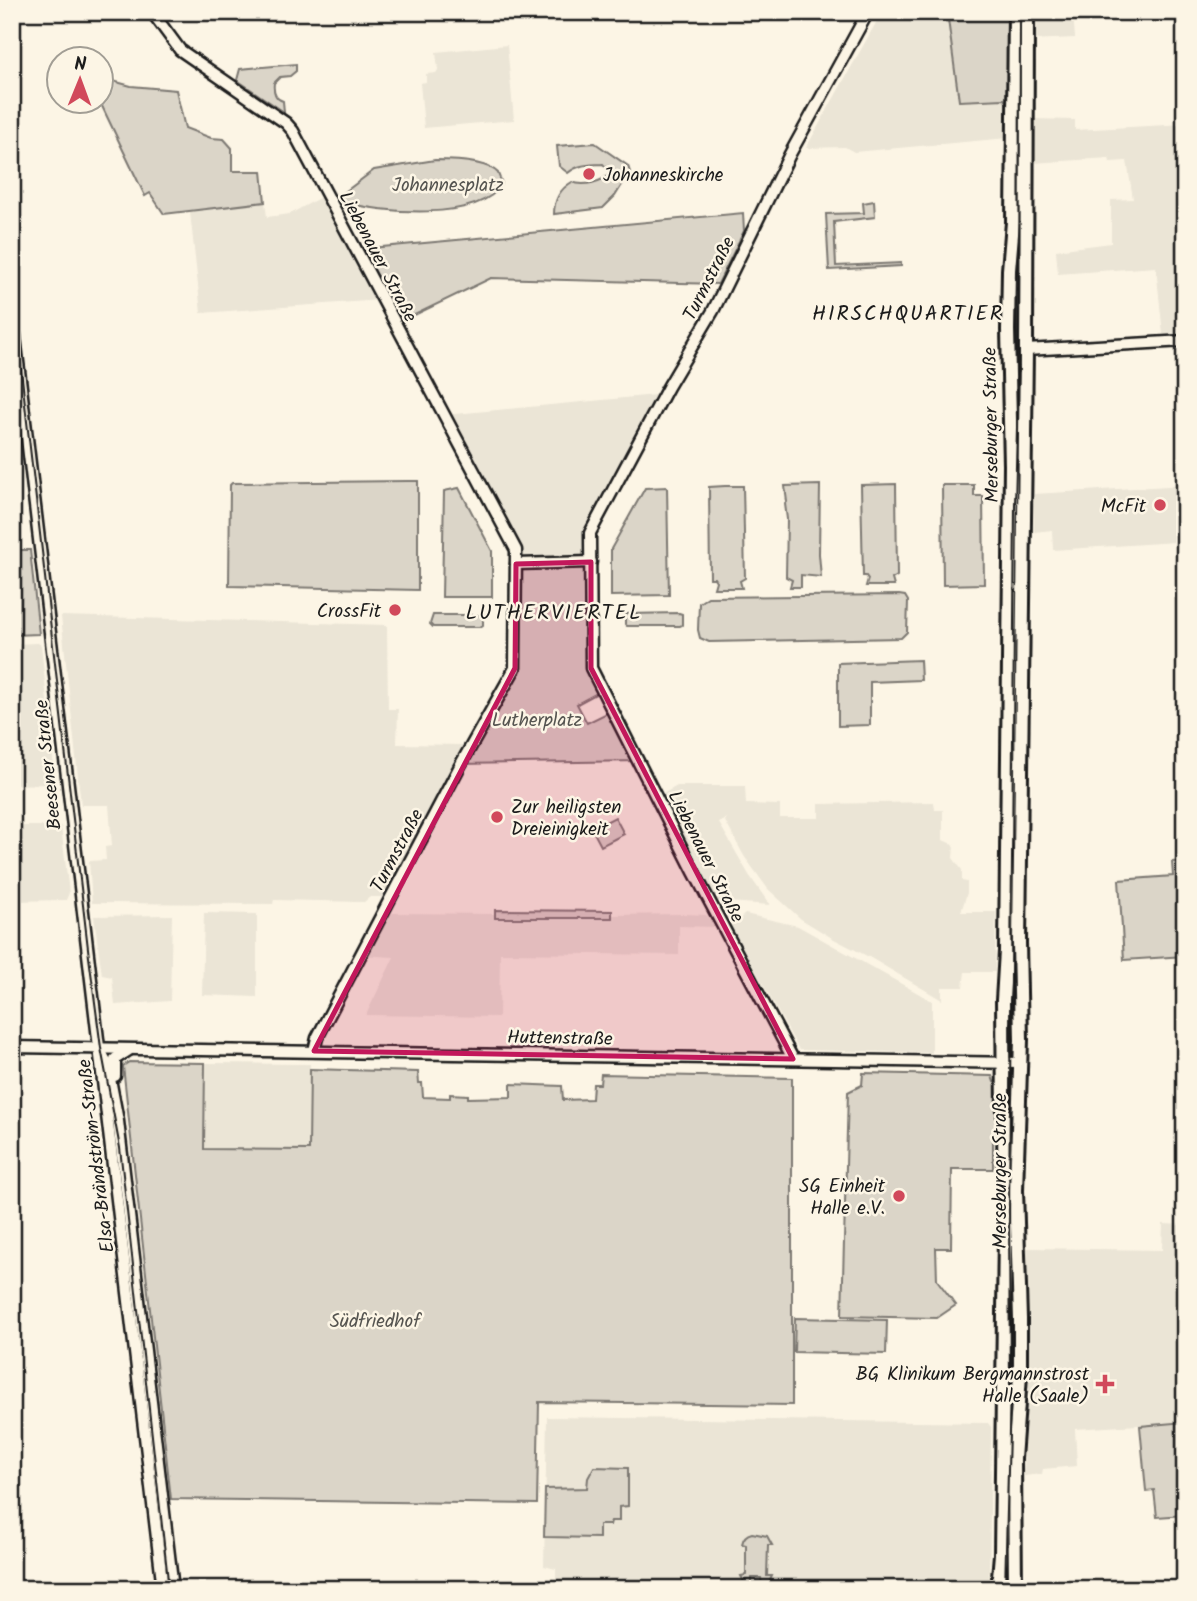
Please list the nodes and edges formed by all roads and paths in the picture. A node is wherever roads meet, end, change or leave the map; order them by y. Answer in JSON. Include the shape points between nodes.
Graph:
{"nodes":[{"id":1,"x":152,"y":12,"type":"edge"},
{"id":2,"x":868,"y":12,"type":"edge"},
{"id":3,"x":1015,"y":12,"type":"edge"},
{"id":4,"x":1027,"y":12,"type":"edge"},
{"id":5,"x":12,"y":311,"type":"edge"},
{"id":6,"x":1185,"y":341,"type":"edge"},
{"id":7,"x":1026,"y":350,"type":"junction"},
{"id":8,"x":1009,"y":351,"type":"junction"},
{"id":9,"x":591,"y":562,"type":"junction"},
{"id":10,"x":516,"y":564,"type":"junction"},
{"id":11,"x":1014,"y":753,"type":"junction"},
{"id":12,"x":12,"y":1047,"type":"edge"},
{"id":13,"x":99,"y":1048,"type":"junction"},
{"id":14,"x":133,"y":1049,"type":"junction"},
{"id":15,"x":314,"y":1051,"type":"junction"},
{"id":16,"x":793,"y":1059,"type":"junction"},
{"id":17,"x":1004,"y":1063,"type":"junction"},
{"id":18,"x":1020,"y":1063,"type":"junction"},
{"id":19,"x":117,"y":1117,"type":"junction"},
{"id":20,"x":163,"y":1589,"type":"edge"},
{"id":21,"x":173,"y":1589,"type":"edge"},
{"id":22,"x":998,"y":1589,"type":"edge"},
{"id":23,"x":1015,"y":1589,"type":"edge"}],
"edges":[{"from":1,"to":10,"type":"street","name":"Liebenauer Straße","via":[[180,50],[293,131],[511,539]]},
{"from":2,"to":9,"type":"street","name":"Turmstraße","via":[[590,533]]},
{"from":3,"to":8,"type":"main road","name":"Merseburger Straße"},
{"from":4,"to":7,"type":"main road","name":"Merseburger Straße"},
{"from":5,"to":13,"type":"street","name":"Beesener Straße"},
{"from":6,"to":7,"type":"street"},
{"from":7,"to":8,"type":"main road"},
{"from":7,"to":11,"type":"main road","name":"Merseburger Straße"},
{"from":8,"to":11,"type":"main road","name":"Merseburger Straße"},
{"from":9,"to":10,"type":"street"},
{"from":9,"to":16,"type":"street","name":"Liebenauer Straße","via":[[592,668]]},
{"from":10,"to":15,"type":"street","name":"Turmstraße","via":[[515,668]]},
{"from":11,"to":17,"type":"main road","name":"Merseburger Straße"},
{"from":11,"to":18,"type":"main road","name":"Merseburger Straße"},
{"from":12,"to":13,"type":"street","name":"Huttenstraße"},
{"from":13,"to":14,"type":"street","name":"Huttenstraße"},
{"from":13,"to":19,"type":"street","name":"Elsa-Brändström-Straße","via":[[107,1063]]},
{"from":13,"to":20,"type":"street","name":"Elsa-Brändström-Straße"},
{"from":14,"to":15,"type":"street","name":"Huttenstraße"},
{"from":14,"to":19,"type":"street","via":[[117,1056],[114,1065],[120,1103]]},
{"from":15,"to":16,"type":"street","name":"Huttenstraße"},
{"from":16,"to":17,"type":"street","name":"Huttenstraße"},
{"from":17,"to":18,"type":"street","name":"Huttenstraße"},
{"from":17,"to":22,"type":"main road","name":"Merseburger Straße"},
{"from":18,"to":23,"type":"main road","name":"Merseburger Straße"},
{"from":19,"to":21,"type":"street","name":"Elsa-Brändström-Straße"}]}
